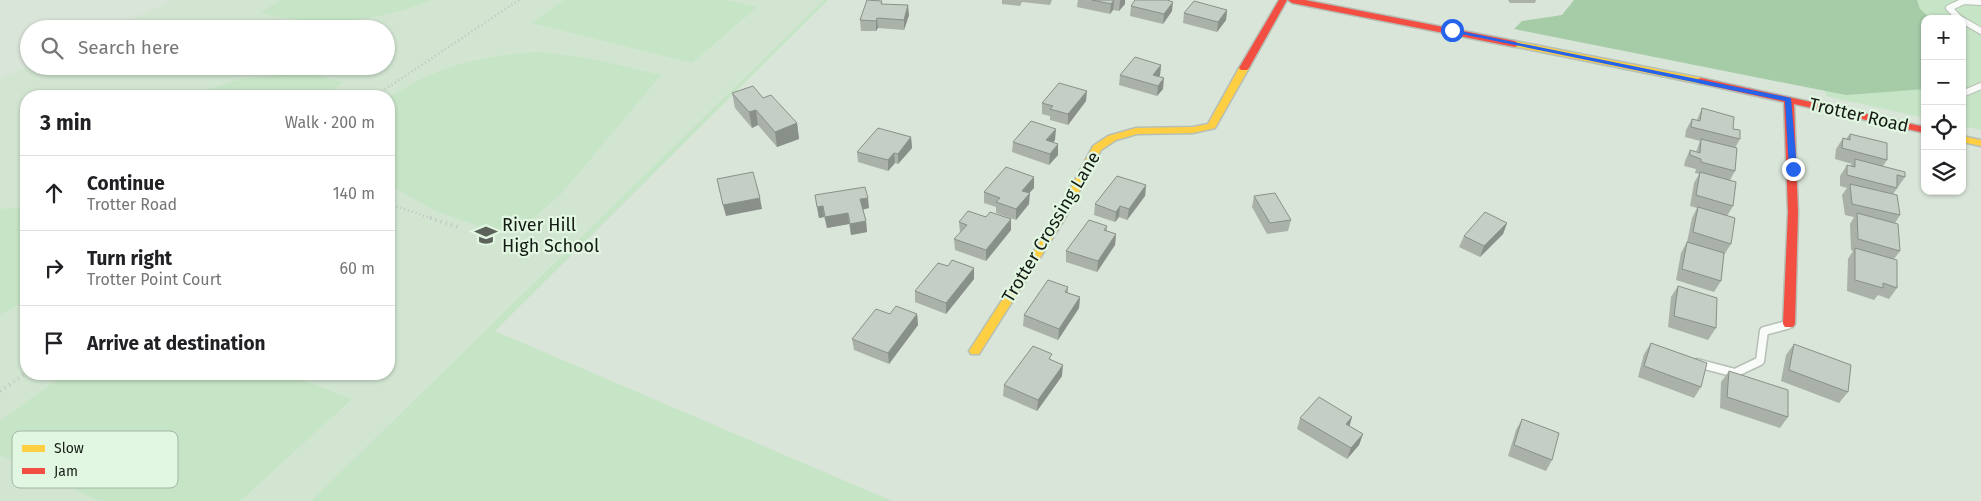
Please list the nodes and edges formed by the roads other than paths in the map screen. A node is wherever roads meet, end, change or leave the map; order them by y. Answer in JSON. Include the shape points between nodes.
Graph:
{"nodes":[{"id":1,"x":1283,"y":0,"type":"edge"},
{"id":2,"x":1292,"y":0,"type":"edge"},
{"id":3,"x":1981,"y":2,"type":"edge"},
{"id":4,"x":1955,"y":15,"type":"edge"},
{"id":5,"x":1966,"y":22,"type":"edge"},
{"id":6,"x":1981,"y":31,"type":"edge"},
{"id":7,"x":1981,"y":86,"type":"edge"},
{"id":8,"x":1966,"y":92,"type":"edge"},
{"id":9,"x":1789,"y":99,"type":"junction"},
{"id":10,"x":1921,"y":129,"type":"edge"},
{"id":11,"x":1966,"y":140,"type":"edge"},
{"id":12,"x":1981,"y":143,"type":"edge"},
{"id":13,"x":1790,"y":324,"type":"joint"},
{"id":14,"x":976,"y":351,"type":"dead end"},
{"id":15,"x":1684,"y":359,"type":"edge"}],
"edges":[{"from":1,"to":14,"type":"street","name":"Trotter Crossing Lane","via":[[1212,126],[1193,130],[1136,131],[1112,138],[1096,148],[1059,220]]},
{"from":2,"to":9,"type":"street","name":"Trotter Road"},
{"from":3,"to":4,"type":"lane","via":[[1953,4],[1949,8]]},
{"from":5,"to":6,"type":"lane"},
{"from":7,"to":8,"type":"lane"},
{"from":9,"to":10,"type":"street","name":"Trotter Road"},
{"from":9,"to":13,"type":"street","via":[[1794,262]]},
{"from":11,"to":12,"type":"street"},
{"from":13,"to":15,"type":"lane","via":[[1764,331],[1760,361],[1735,372]]}]}
